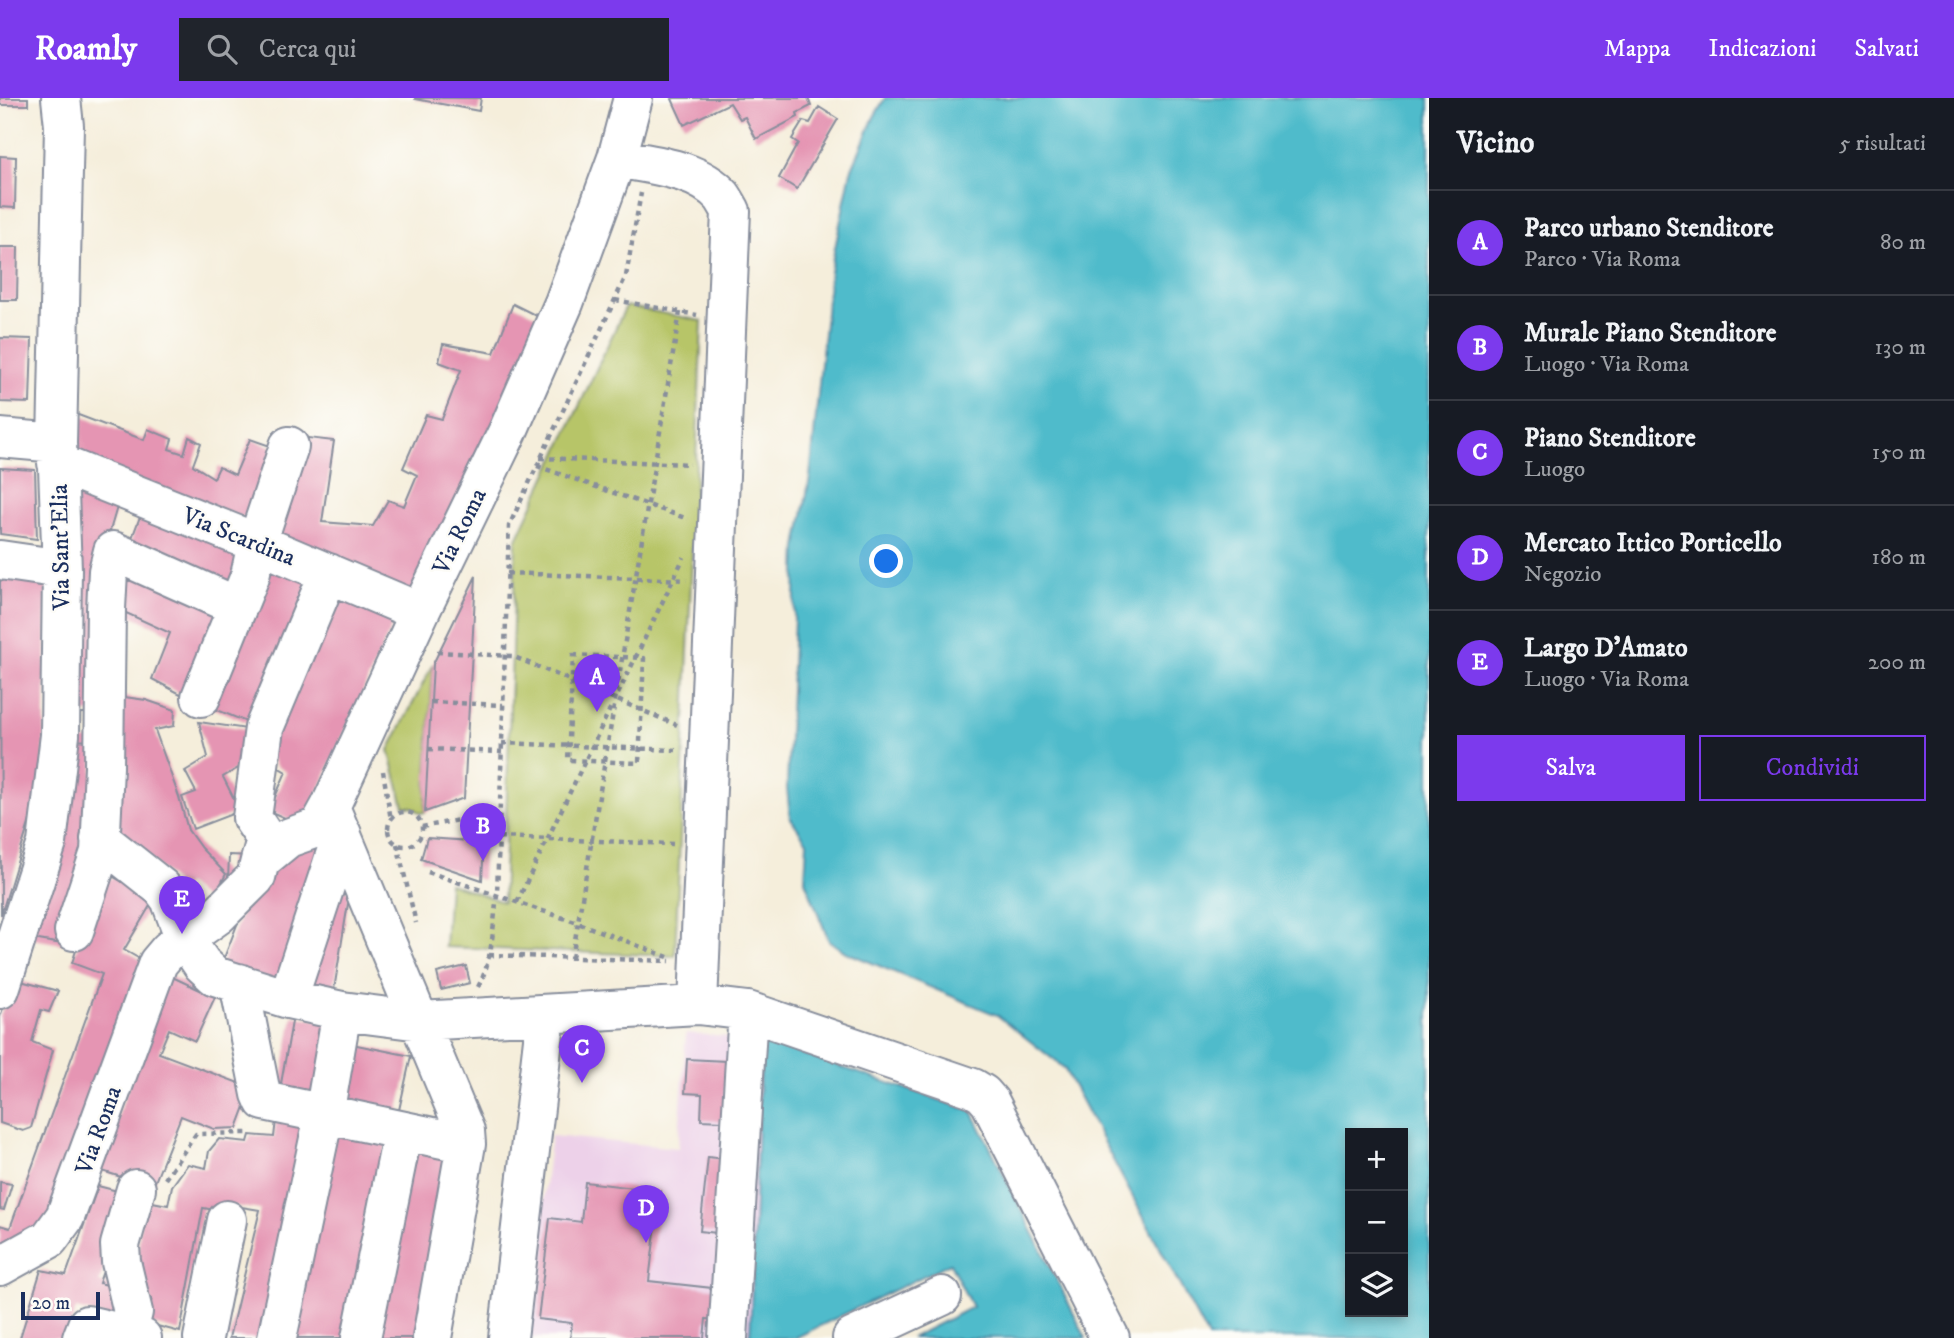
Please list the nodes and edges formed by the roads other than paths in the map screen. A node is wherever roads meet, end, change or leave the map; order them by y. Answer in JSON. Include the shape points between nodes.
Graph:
{"nodes":[{"id":1,"x":61,"y":98,"type":"edge"},
{"id":2,"x":633,"y":98,"type":"edge"},
{"id":3,"x":631,"y":161,"type":"junction"},
{"id":4,"x":0,"y":438,"type":"edge"},
{"id":5,"x":289,"y":446,"type":"dead end"},
{"id":6,"x":57,"y":453,"type":"junction"},
{"id":7,"x":257,"y":543,"type":"junction"},
{"id":8,"x":0,"y":560,"type":"edge"},
{"id":9,"x":62,"y":569,"type":"junction"},
{"id":10,"x":329,"y":573,"type":"junction"},
{"id":11,"x":236,"y":606,"type":"junction"},
{"id":12,"x":419,"y":614,"type":"junction"},
{"id":13,"x":201,"y":697,"type":"dead end"},
{"id":14,"x":336,"y":821,"type":"junction"},
{"id":15,"x":100,"y":839,"type":"junction"},
{"id":16,"x":260,"y":861,"type":"junction"},
{"id":17,"x":74,"y":931,"type":"dead end"},
{"id":18,"x":9,"y":934,"type":"edge"},
{"id":19,"x":171,"y":951,"type":"junction"},
{"id":20,"x":239,"y":983,"type":"junction"},
{"id":21,"x":0,"y":989,"type":"edge"},
{"id":22,"x":288,"y":999,"type":"junction"},
{"id":23,"x":698,"y":1005,"type":"junction"},
{"id":24,"x":342,"y":1011,"type":"junction"},
{"id":25,"x":748,"y":1011,"type":"junction"},
{"id":26,"x":546,"y":1014,"type":"junction"},
{"id":27,"x":420,"y":1021,"type":"junction"},
{"id":28,"x":324,"y":1115,"type":"junction"},
{"id":29,"x":403,"y":1132,"type":"junction"},
{"id":30,"x":467,"y":1144,"type":"junction"},
{"id":31,"x":136,"y":1189,"type":"road end"},
{"id":32,"x":227,"y":1220,"type":"dead end"},
{"id":33,"x":0,"y":1266,"type":"edge"},
{"id":34,"x":942,"y":1296,"type":"dead end"},
{"id":35,"x":134,"y":1336,"type":"edge"},
{"id":36,"x":82,"y":1338,"type":"edge"},
{"id":37,"x":203,"y":1338,"type":"edge"},
{"id":38,"x":277,"y":1338,"type":"edge"},
{"id":39,"x":361,"y":1338,"type":"edge"},
{"id":40,"x":432,"y":1338,"type":"edge"},
{"id":41,"x":508,"y":1338,"type":"edge"},
{"id":42,"x":728,"y":1338,"type":"edge"},
{"id":43,"x":852,"y":1338,"type":"edge"},
{"id":44,"x":1110,"y":1338,"type":"edge"}],
"edges":[{"from":1,"to":6,"type":"street","name":"Via Sant'Elia"},
{"from":2,"to":3,"type":"street","name":"Via Roma"},
{"from":3,"to":12,"type":"street","name":"Via Roma"},
{"from":3,"to":23,"type":"street","via":[[682,172],[706,183],[731,211]]},
{"from":4,"to":6,"type":"street","name":"Via Scardina"},
{"from":5,"to":7,"type":"street"},
{"from":6,"to":7,"type":"street","name":"Via Scardina"},
{"from":6,"to":9,"type":"street","name":"Via Sant'Elia"},
{"from":7,"to":10,"type":"street","name":"Via Scardina"},
{"from":7,"to":11,"type":"street","via":[[250,576]]},
{"from":8,"to":9,"type":"street"},
{"from":9,"to":18,"type":"street","name":"Via Sant'Elia","via":[[59,749],[47,843]]},
{"from":10,"to":12,"type":"street","name":"Via Scardina"},
{"from":10,"to":16,"type":"street","via":[[264,728],[252,818],[266,839]]},
{"from":11,"to":13,"type":"street"},
{"from":11,"to":15,"type":"street","via":[[113,551],[106,608]]},
{"from":12,"to":14,"type":"street","name":"Via Roma"},
{"from":14,"to":16,"type":"street","name":"Via Roma","via":[[288,838]]},
{"from":14,"to":22,"type":"street"},
{"from":14,"to":27,"type":"street"},
{"from":15,"to":17,"type":"street","via":[[100,852]]},
{"from":15,"to":19,"type":"street","via":[[170,899]]},
{"from":16,"to":19,"type":"street","name":"Via Roma","via":[[256,877],[218,915]]},
{"from":18,"to":21,"type":"street","name":"Via Sant'Elia"},
{"from":19,"to":20,"type":"street","via":[[202,964],[215,976]]},
{"from":19,"to":33,"type":"street","name":"Via Roma","via":[[65,1217],[49,1239]]},
{"from":20,"to":22,"type":"street"},
{"from":20,"to":28,"type":"street","via":[[264,1101]]},
{"from":22,"to":24,"type":"street"},
{"from":23,"to":25,"type":"street"},
{"from":23,"to":26,"type":"street"},
{"from":24,"to":27,"type":"street"},
{"from":24,"to":28,"type":"street"},
{"from":25,"to":42,"type":"street"},
{"from":25,"to":44,"type":"street","via":[[983,1094]]},
{"from":26,"to":27,"type":"street"},
{"from":26,"to":41,"type":"street"},
{"from":27,"to":30,"type":"street"},
{"from":28,"to":29,"type":"street"},
{"from":28,"to":38,"type":"street"},
{"from":29,"to":30,"type":"street"},
{"from":29,"to":39,"type":"street"},
{"from":30,"to":40,"type":"street"},
{"from":31,"to":35,"type":"street","via":[[120,1245]]},
{"from":32,"to":37,"type":"street"},
{"from":34,"to":43,"type":"street"},
{"from":35,"to":36,"type":"street","via":[[87,1325]]}]}
